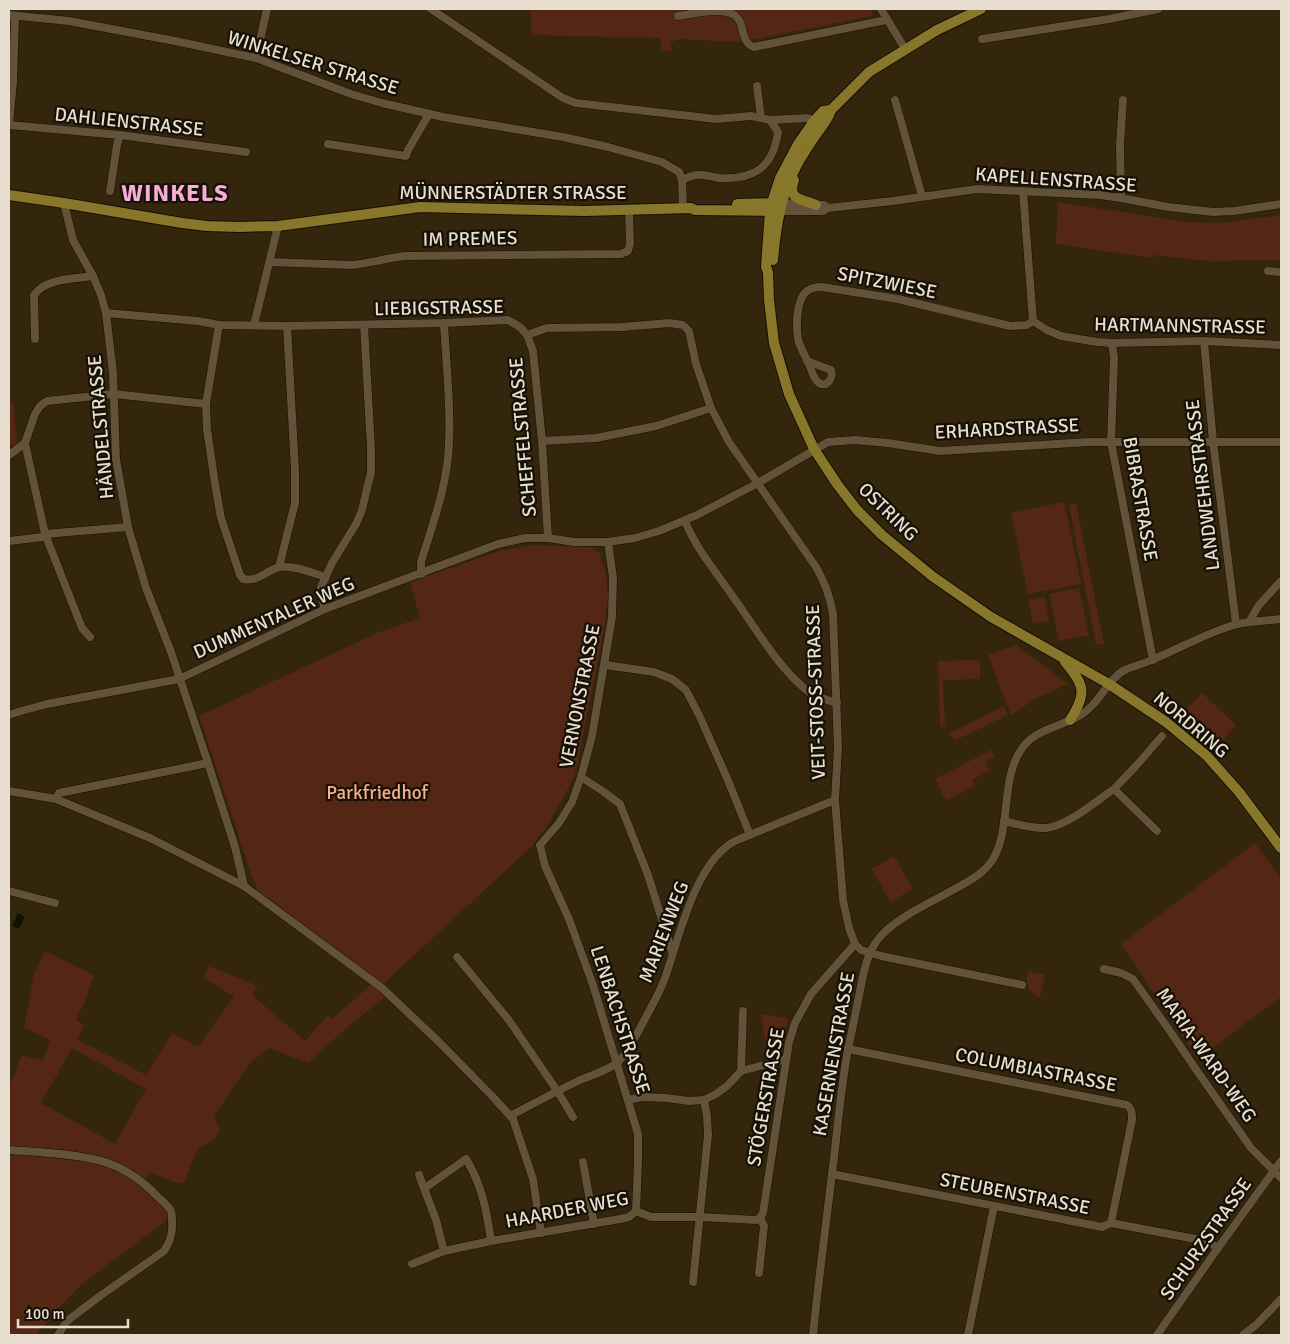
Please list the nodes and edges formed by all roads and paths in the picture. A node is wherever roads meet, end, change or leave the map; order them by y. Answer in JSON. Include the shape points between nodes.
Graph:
{"nodes":[{"id":1,"x":267,"y":9,"type":"edge"},
{"id":2,"x":430,"y":9,"type":"edge"},
{"id":3,"x":881,"y":9,"type":"edge"},
{"id":4,"x":981,"y":9,"type":"edge"},
{"id":5,"x":1158,"y":9,"type":"edge"},
{"id":6,"x":12,"y":16,"type":"edge"},
{"id":7,"x":678,"y":16,"type":"dead end"},
{"id":8,"x":886,"y":20,"type":"junction"},
{"id":9,"x":982,"y":39,"type":"dead end"},
{"id":10,"x":905,"y":50,"type":"junction"},
{"id":11,"x":256,"y":58,"type":"junction"},
{"id":12,"x":757,"y":86,"type":"dead end"},
{"id":13,"x":895,"y":100,"type":"dead end"},
{"id":14,"x":1123,"y":100,"type":"dead end"},
{"id":15,"x":831,"y":110,"type":"junction"},
{"id":16,"x":429,"y":114,"type":"junction"},
{"id":17,"x":761,"y":118,"type":"junction"},
{"id":18,"x":770,"y":120,"type":"junction"},
{"id":19,"x":814,"y":121,"type":"junction"},
{"id":20,"x":9,"y":125,"type":"edge"},
{"id":21,"x":120,"y":135,"type":"junction"},
{"id":22,"x":328,"y":144,"type":"dead end"},
{"id":23,"x":246,"y":152,"type":"dead end"},
{"id":24,"x":801,"y":158,"type":"junction"},
{"id":25,"x":682,"y":180,"type":"junction"},
{"id":26,"x":110,"y":191,"type":"dead end"},
{"id":27,"x":1023,"y":191,"type":"junction"},
{"id":28,"x":9,"y":195,"type":"edge"},
{"id":29,"x":922,"y":196,"type":"junction"},
{"id":30,"x":1121,"y":198,"type":"junction"},
{"id":31,"x":64,"y":203,"type":"junction"},
{"id":32,"x":1281,"y":204,"type":"edge"},
{"id":33,"x":816,"y":205,"type":"junction"},
{"id":34,"x":776,"y":207,"type":"junction"},
{"id":35,"x":687,"y":208,"type":"junction"},
{"id":36,"x":828,"y":208,"type":"junction"},
{"id":37,"x":630,"y":210,"type":"junction"},
{"id":38,"x":278,"y":226,"type":"junction"},
{"id":39,"x":270,"y":262,"type":"junction"},
{"id":40,"x":1268,"y":271,"type":"dead end"},
{"id":41,"x":1281,"y":272,"type":"edge"},
{"id":42,"x":93,"y":276,"type":"junction"},
{"id":43,"x":106,"y":313,"type":"junction"},
{"id":44,"x":1034,"y":322,"type":"junction"},
{"id":45,"x":444,"y":323,"type":"junction"},
{"id":46,"x":219,"y":325,"type":"junction"},
{"id":47,"x":254,"y":325,"type":"junction"},
{"id":48,"x":364,"y":325,"type":"junction"},
{"id":49,"x":287,"y":326,"type":"junction"},
{"id":50,"x":527,"y":335,"type":"junction"},
{"id":51,"x":35,"y":339,"type":"dead end"},
{"id":52,"x":1204,"y":341,"type":"junction"},
{"id":53,"x":1112,"y":344,"type":"junction"},
{"id":54,"x":1281,"y":344,"type":"edge"},
{"id":55,"x":807,"y":361,"type":"dead end"},
{"id":56,"x":114,"y":394,"type":"junction"},
{"id":57,"x":206,"y":404,"type":"junction"},
{"id":58,"x":711,"y":408,"type":"junction"},
{"id":59,"x":542,"y":440,"type":"junction"},
{"id":60,"x":1213,"y":441,"type":"junction"},
{"id":61,"x":1111,"y":442,"type":"junction"},
{"id":62,"x":1281,"y":442,"type":"edge"},
{"id":63,"x":25,"y":443,"type":"junction"},
{"id":64,"x":814,"y":449,"type":"junction"},
{"id":65,"x":9,"y":455,"type":"edge"},
{"id":66,"x":758,"y":483,"type":"junction"},
{"id":67,"x":685,"y":520,"type":"junction"},
{"id":68,"x":128,"y":527,"type":"junction"},
{"id":69,"x":46,"y":534,"type":"junction"},
{"id":70,"x":548,"y":538,"type":"junction"},
{"id":71,"x":9,"y":541,"type":"edge"},
{"id":72,"x":608,"y":542,"type":"junction"},
{"id":73,"x":279,"y":567,"type":"junction"},
{"id":74,"x":421,"y":574,"type":"junction"},
{"id":75,"x":326,"y":577,"type":"junction"},
{"id":76,"x":1281,"y":581,"type":"edge"},
{"id":77,"x":325,"y":609,"type":"junction"},
{"id":78,"x":1281,"y":620,"type":"edge"},
{"id":79,"x":1249,"y":622,"type":"junction"},
{"id":80,"x":1236,"y":624,"type":"junction"},
{"id":81,"x":90,"y":637,"type":"dead end"},
{"id":82,"x":1059,"y":655,"type":"junction"},
{"id":83,"x":1154,"y":660,"type":"junction"},
{"id":84,"x":605,"y":665,"type":"junction"},
{"id":85,"x":180,"y":679,"type":"junction"},
{"id":86,"x":1109,"y":684,"type":"junction"},
{"id":87,"x":836,"y":703,"type":"junction"},
{"id":88,"x":9,"y":716,"type":"edge"},
{"id":89,"x":1070,"y":720,"type":"junction"},
{"id":90,"x":1162,"y":736,"type":"dead end"},
{"id":91,"x":208,"y":763,"type":"junction"},
{"id":92,"x":580,"y":777,"type":"junction"},
{"id":93,"x":1114,"y":789,"type":"junction"},
{"id":94,"x":9,"y":791,"type":"edge"},
{"id":95,"x":56,"y":799,"type":"junction"},
{"id":96,"x":835,"y":800,"type":"junction"},
{"id":97,"x":1004,"y":821,"type":"junction"},
{"id":98,"x":1157,"y":830,"type":"dead end"},
{"id":99,"x":750,"y":835,"type":"junction"},
{"id":100,"x":540,"y":845,"type":"joint"},
{"id":101,"x":1281,"y":848,"type":"edge"},
{"id":102,"x":244,"y":886,"type":"junction"},
{"id":103,"x":9,"y":891,"type":"edge"},
{"id":104,"x":55,"y":903,"type":"dead end"},
{"id":105,"x":855,"y":944,"type":"junction"},
{"id":106,"x":672,"y":952,"type":"junction"},
{"id":107,"x":871,"y":952,"type":"junction"},
{"id":108,"x":457,"y":956,"type":"dead end"},
{"id":109,"x":1104,"y":969,"type":"dead end"},
{"id":110,"x":1022,"y":985,"type":"dead end"},
{"id":111,"x":743,"y":1011,"type":"dead end"},
{"id":112,"x":848,"y":1049,"type":"junction"},
{"id":113,"x":786,"y":1059,"type":"junction"},
{"id":114,"x":617,"y":1064,"type":"junction"},
{"id":115,"x":741,"y":1071,"type":"junction"},
{"id":116,"x":558,"y":1092,"type":"junction"},
{"id":117,"x":628,"y":1100,"type":"junction"},
{"id":118,"x":704,"y":1100,"type":"junction"},
{"id":119,"x":510,"y":1116,"type":"junction"},
{"id":120,"x":572,"y":1116,"type":"dead end"},
{"id":121,"x":9,"y":1150,"type":"edge"},
{"id":122,"x":1281,"y":1161,"type":"edge"},
{"id":123,"x":583,"y":1162,"type":"dead end"},
{"id":124,"x":1274,"y":1171,"type":"junction"},
{"id":125,"x":832,"y":1174,"type":"junction"},
{"id":126,"x":419,"y":1175,"type":"dead end"},
{"id":127,"x":1281,"y":1178,"type":"edge"},
{"id":128,"x":425,"y":1188,"type":"junction"},
{"id":129,"x":994,"y":1206,"type":"junction"},
{"id":130,"x":636,"y":1211,"type":"junction"},
{"id":131,"x":700,"y":1217,"type":"junction"},
{"id":132,"x":760,"y":1218,"type":"junction"},
{"id":133,"x":1111,"y":1223,"type":"junction"},
{"id":134,"x":594,"y":1224,"type":"junction"},
{"id":135,"x":541,"y":1233,"type":"junction"},
{"id":136,"x":491,"y":1242,"type":"junction"},
{"id":137,"x":1218,"y":1248,"type":"junction"},
{"id":138,"x":444,"y":1251,"type":"junction"},
{"id":139,"x":412,"y":1264,"type":"dead end"},
{"id":140,"x":759,"y":1273,"type":"dead end"},
{"id":141,"x":692,"y":1282,"type":"dead end"},
{"id":142,"x":1281,"y":1299,"type":"edge"},
{"id":143,"x":58,"y":1335,"type":"edge"},
{"id":144,"x":813,"y":1335,"type":"edge"},
{"id":145,"x":968,"y":1335,"type":"edge"},
{"id":146,"x":1157,"y":1335,"type":"edge"},
{"id":147,"x":1243,"y":1335,"type":"edge"}],
"edges":[{"from":1,"to":11,"type":"street"},
{"from":2,"to":17,"type":"street","via":[[563,98],[576,103],[716,119]]},
{"from":3,"to":8,"type":"street"},
{"from":4,"to":10,"type":"main road","name":"OSTRING","via":[[936,30]]},
{"from":5,"to":9,"type":"street"},
{"from":6,"to":11,"type":"street","name":"WINKELSER STRASSE","via":[[69,21]]},
{"from":6,"to":20,"type":"street","via":[[13,82]]},
{"from":7,"to":8,"type":"street","via":[[730,12],[739,19],[745,40],[754,47]]},
{"from":8,"to":10,"type":"street"},
{"from":10,"to":15,"type":"main road","name":"OSTRING","via":[[869,72]]},
{"from":11,"to":16,"type":"street","name":"WINKELSER STRASSE","via":[[351,94]]},
{"from":12,"to":17,"type":"street"},
{"from":13,"to":29,"type":"street"},
{"from":14,"to":30,"type":"street"},
{"from":15,"to":19,"type":"main road","name":"OSTRING","via":[[823,111]]},
{"from":15,"to":24,"type":"main road","name":"OSTRING","via":[[829,118]]},
{"from":16,"to":22,"type":"street","via":[[406,156]]},
{"from":16,"to":25,"type":"street","name":"WINKELSER STRASSE","via":[[608,147],[662,162],[679,172]]},
{"from":17,"to":18,"type":"street"},
{"from":18,"to":19,"type":"street","via":[[808,118]]},
{"from":18,"to":25,"type":"street","via":[[778,132],[776,145],[758,171],[732,179],[698,174]]},
{"from":19,"to":34,"type":"main road","name":"OSTRING","via":[[780,178]]},
{"from":20,"to":21,"type":"street","name":"DAHLIENSTRASSE"},
{"from":21,"to":23,"type":"street","name":"DAHLIENSTRASSE"},
{"from":21,"to":26,"type":"street"},
{"from":24,"to":33,"type":"main road","via":[[802,165],[792,184],[793,194]]},
{"from":24,"to":34,"type":"main road","name":"OSTRING"},
{"from":25,"to":35,"type":"street"},
{"from":27,"to":29,"type":"street","name":"KAPELLENSTRASSE","via":[[977,189]]},
{"from":27,"to":30,"type":"street","name":"KAPELLENSTRASSE"},
{"from":27,"to":44,"type":"street"},
{"from":28,"to":31,"type":"main road","name":"MÜNNERSTÄDTER STRASSE"},
{"from":29,"to":36,"type":"street","name":"KAPELLENSTRASSE"},
{"from":30,"to":32,"type":"street","name":"KAPELLENSTRASSE","via":[[1213,212]]},
{"from":31,"to":38,"type":"main road","name":"MÜNNERSTÄDTER STRASSE","via":[[207,226]]},
{"from":31,"to":42,"type":"street","name":"HÄNDELSTRASSE","via":[[73,240]]},
{"from":33,"to":34,"type":"street","name":"KAPELLENSTRASSE"},
{"from":33,"to":36,"type":"street","name":"KAPELLENSTRASSE"},
{"from":34,"to":35,"type":"main road","name":"MÜNNERSTÄDTER STRASSE"},
{"from":34,"to":36,"type":"street","name":"KAPELLENSTRASSE","via":[[823,211]]},
{"from":34,"to":64,"type":"main road","name":"OSTRING","via":[[766,267],[774,343],[789,394]]},
{"from":35,"to":37,"type":"main road","name":"MÜNNERSTÄDTER STRASSE"},
{"from":37,"to":38,"type":"main road","name":"MÜNNERSTÄDTER STRASSE","via":[[584,212],[420,207]]},
{"from":37,"to":39,"type":"street","name":"IM PREMES","via":[[630,244],[628,251],[621,254],[406,256],[363,264]]},
{"from":38,"to":39,"type":"street"},
{"from":39,"to":47,"type":"street"},
{"from":40,"to":41,"type":"street"},
{"from":42,"to":43,"type":"street","name":"HÄNDELSTRASSE"},
{"from":42,"to":51,"type":"street","via":[[59,281],[38,290],[34,295]]},
{"from":43,"to":46,"type":"street","name":"LIEBIGSTRASSE"},
{"from":43,"to":56,"type":"street","name":"HÄNDELSTRASSE"},
{"from":44,"to":53,"type":"street","name":"HARTMANNSTRASSE","via":[[1061,336]]},
{"from":44,"to":55,"type":"street","name":"SPITZWIESE","via":[[1010,326],[898,299],[813,288],[802,295],[798,314],[798,339]]},
{"from":45,"to":48,"type":"street","name":"LIEBIGSTRASSE"},
{"from":45,"to":50,"type":"street","name":"LIEBIGSTRASSE","via":[[508,320]]},
{"from":45,"to":74,"type":"street","via":[[450,443],[442,490],[421,562]]},
{"from":46,"to":47,"type":"street","name":"LIEBIGSTRASSE"},
{"from":46,"to":57,"type":"street"},
{"from":47,"to":49,"type":"street","name":"LIEBIGSTRASSE"},
{"from":48,"to":49,"type":"street","name":"LIEBIGSTRASSE"},
{"from":48,"to":75,"type":"street","via":[[370,472],[362,510]]},
{"from":49,"to":73,"type":"street","via":[[295,503]]},
{"from":50,"to":58,"type":"street","name":"VEIT-STOSS-STRASSE","via":[[547,328],[683,325],[689,331]]},
{"from":50,"to":59,"type":"street","name":"SCHEFFELSTRASSE","via":[[533,351]]},
{"from":52,"to":53,"type":"street","name":"HARTMANNSTRASSE"},
{"from":52,"to":54,"type":"street","name":"HARTMANNSTRASSE"},
{"from":52,"to":60,"type":"street","name":"LANDWEHRSTRASSE"},
{"from":53,"to":61,"type":"street","name":"BIBRASTRASSE"},
{"from":56,"to":57,"type":"street"},
{"from":56,"to":63,"type":"street","via":[[47,401],[40,406]]},
{"from":56,"to":68,"type":"street","name":"HÄNDELSTRASSE","via":[[116,459]]},
{"from":57,"to":73,"type":"street","via":[[221,518],[240,575],[243,580],[253,581]]},
{"from":58,"to":59,"type":"street","via":[[656,426],[596,438]]},
{"from":58,"to":66,"type":"street","name":"VEIT-STOSS-STRASSE","via":[[728,442]]},
{"from":59,"to":70,"type":"street","name":"SCHEFFELSTRASSE"},
{"from":60,"to":61,"type":"street","name":"ERHARDSTRASSE"},
{"from":60,"to":62,"type":"street","name":"ERHARDSTRASSE"},
{"from":60,"to":80,"type":"street","name":"LANDWEHRSTRASSE"},
{"from":61,"to":64,"type":"street","name":"ERHARDSTRASSE","via":[[940,451],[854,440],[828,442]]},
{"from":61,"to":83,"type":"street","name":"BIBRASTRASSE"},
{"from":63,"to":65,"type":"street"},
{"from":63,"to":69,"type":"street"},
{"from":64,"to":66,"type":"street","name":"ERHARDSTRASSE"},
{"from":64,"to":82,"type":"main road","name":"OSTRING","via":[[852,504],[882,535],[932,576],[991,617]]},
{"from":66,"to":67,"type":"street","name":"ERHARDSTRASSE"},
{"from":66,"to":87,"type":"street","name":"VEIT-STOSS-STRASSE","via":[[816,567],[830,598]]},
{"from":67,"to":72,"type":"street","name":"ERHARDSTRASSE","via":[[635,538]]},
{"from":67,"to":87,"type":"street","via":[[709,562],[780,664],[817,697]]},
{"from":68,"to":69,"type":"street"},
{"from":68,"to":85,"type":"street","name":"HÄNDELSTRASSE","via":[[146,588]]},
{"from":69,"to":71,"type":"street"},
{"from":69,"to":81,"type":"street","via":[[82,628]]},
{"from":70,"to":72,"type":"street","name":"ERHARDSTRASSE"},
{"from":70,"to":74,"type":"street","name":"DUMMENTALER WEG","via":[[526,538],[498,544]]},
{"from":72,"to":84,"type":"street","name":"VERNONSTRASSE","via":[[613,578],[612,617]]},
{"from":73,"to":75,"type":"street"},
{"from":74,"to":77,"type":"street","name":"DUMMENTALER WEG"},
{"from":75,"to":77,"type":"street","via":[[321,587]]},
{"from":76,"to":79,"type":"street","via":[[1259,604]]},
{"from":77,"to":85,"type":"street","name":"DUMMENTALER WEG"},
{"from":78,"to":79,"type":"street","name":"KASERNENSTRASSE"},
{"from":79,"to":80,"type":"street","name":"KASERNENSTRASSE"},
{"from":80,"to":83,"type":"street","name":"KASERNENSTRASSE"},
{"from":82,"to":86,"type":"main road","name":"OSTRING"},
{"from":82,"to":89,"type":"main road","via":[[1076,674],[1081,690],[1077,710]]},
{"from":83,"to":86,"type":"street","name":"KASERNENSTRASSE","via":[[1124,670]]},
{"from":84,"to":92,"type":"street","name":"VERNONSTRASSE","via":[[592,736]]},
{"from":84,"to":99,"type":"street","via":[[654,672],[672,679],[686,690]]},
{"from":85,"to":88,"type":"street","name":"DUMMENTALER WEG","via":[[48,704]]},
{"from":85,"to":91,"type":"street","name":"HÄNDELSTRASSE"},
{"from":86,"to":89,"type":"street","name":"KASERNENSTRASSE","via":[[1088,711]]},
{"from":86,"to":101,"type":"main road","name":"NORDRING","via":[[1166,722],[1207,756]]},
{"from":87,"to":96,"type":"street","name":"VEIT-STOSS-STRASSE"},
{"from":89,"to":97,"type":"street","name":"KASERNENSTRASSE","via":[[1037,734],[1019,753],[1012,770]]},
{"from":90,"to":93,"type":"street"},
{"from":91,"to":95,"type":"street","via":[[58,793]]},
{"from":91,"to":102,"type":"street","name":"HÄNDELSTRASSE"},
{"from":92,"to":100,"type":"street","name":"VERNONSTRASSE","via":[[572,802]]},
{"from":92,"to":106,"type":"street","via":[[620,804],[648,875]]},
{"from":93,"to":97,"type":"street","via":[[1061,824],[1047,828]]},
{"from":93,"to":98,"type":"street"},
{"from":94,"to":95,"type":"street"},
{"from":95,"to":102,"type":"street","via":[[150,838]]},
{"from":96,"to":99,"type":"street"},
{"from":96,"to":105,"type":"street","via":[[843,900],[848,928]]},
{"from":97,"to":107,"type":"street","name":"KASERNENSTRASSE","via":[[996,854],[977,877],[891,926],[878,938]]},
{"from":99,"to":106,"type":"street","name":"MARIENWEG","via":[[731,844],[710,866],[698,886]]},
{"from":100,"to":114,"type":"street","name":"LENBACHSTRASSE","via":[[545,866],[593,985]]},
{"from":102,"to":119,"type":"street","via":[[382,988]]},
{"from":103,"to":104,"type":"street"},
{"from":105,"to":107,"type":"street"},
{"from":105,"to":113,"type":"street","name":"STÖGERSTRASSE","via":[[802,1008]]},
{"from":106,"to":114,"type":"street","name":"MARIENWEG","via":[[655,999],[628,1051]]},
{"from":107,"to":110,"type":"street"},
{"from":107,"to":112,"type":"street","name":"KASERNENSTRASSE"},
{"from":108,"to":116,"type":"street","via":[[508,1019]]},
{"from":109,"to":124,"type":"street","name":"MARIA-WARD-WEG","via":[[1133,979],[1251,1148]]},
{"from":111,"to":115,"type":"street"},
{"from":112,"to":125,"type":"street","name":"KASERNENSTRASSE"},
{"from":112,"to":133,"type":"street","name":"COLUMBIASTRASSE","via":[[1127,1105],[1132,1112],[1132,1120]]},
{"from":113,"to":115,"type":"street"},
{"from":113,"to":132,"type":"street","name":"STÖGERSTRASSE"},
{"from":114,"to":116,"type":"street"},
{"from":114,"to":117,"type":"street","name":"LENBACHSTRASSE"},
{"from":115,"to":118,"type":"street","via":[[727,1086]]},
{"from":116,"to":119,"type":"street"},
{"from":116,"to":120,"type":"street"},
{"from":117,"to":118,"type":"street","via":[[642,1097]]},
{"from":117,"to":130,"type":"street","name":"LENBACHSTRASSE","via":[[638,1134]]},
{"from":118,"to":131,"type":"street","via":[[708,1135]]},
{"from":119,"to":135,"type":"street","via":[[533,1179]]},
{"from":121,"to":143,"type":"street","via":[[78,1156],[116,1167],[133,1174],[148,1186],[171,1211],[172,1235],[164,1251],[67,1321]]},
{"from":122,"to":124,"type":"street","name":"SCHURZSTRASSE"},
{"from":123,"to":134,"type":"street"},
{"from":124,"to":127,"type":"street","name":"MARIA-WARD-WEG"},
{"from":124,"to":137,"type":"street","name":"SCHURZSTRASSE"},
{"from":125,"to":129,"type":"street","name":"STEUBENSTRASSE"},
{"from":125,"to":144,"type":"street","name":"KASERNENSTRASSE"},
{"from":126,"to":128,"type":"street"},
{"from":128,"to":136,"type":"street","via":[[466,1160],[486,1210]]},
{"from":128,"to":138,"type":"street"},
{"from":129,"to":133,"type":"street","name":"STEUBENSTRASSE","via":[[1102,1227]]},
{"from":129,"to":145,"type":"street"},
{"from":130,"to":131,"type":"street","name":"HAARDER WEG","via":[[651,1217]]},
{"from":130,"to":134,"type":"street","name":"HAARDER WEG","via":[[628,1217]]},
{"from":131,"to":132,"type":"street","name":"HAARDER WEG"},
{"from":131,"to":141,"type":"street"},
{"from":132,"to":140,"type":"street","name":"STÖGERSTRASSE","via":[[764,1226]]},
{"from":133,"to":137,"type":"street","name":"STEUBENSTRASSE","via":[[1206,1241]]},
{"from":134,"to":135,"type":"street","name":"HAARDER WEG"},
{"from":135,"to":136,"type":"street","name":"HAARDER WEG"},
{"from":136,"to":138,"type":"street","name":"HAARDER WEG"},
{"from":137,"to":146,"type":"street","name":"SCHURZSTRASSE"},
{"from":138,"to":139,"type":"street","name":"HAARDER WEG"},
{"from":142,"to":147,"type":"street"}]}
